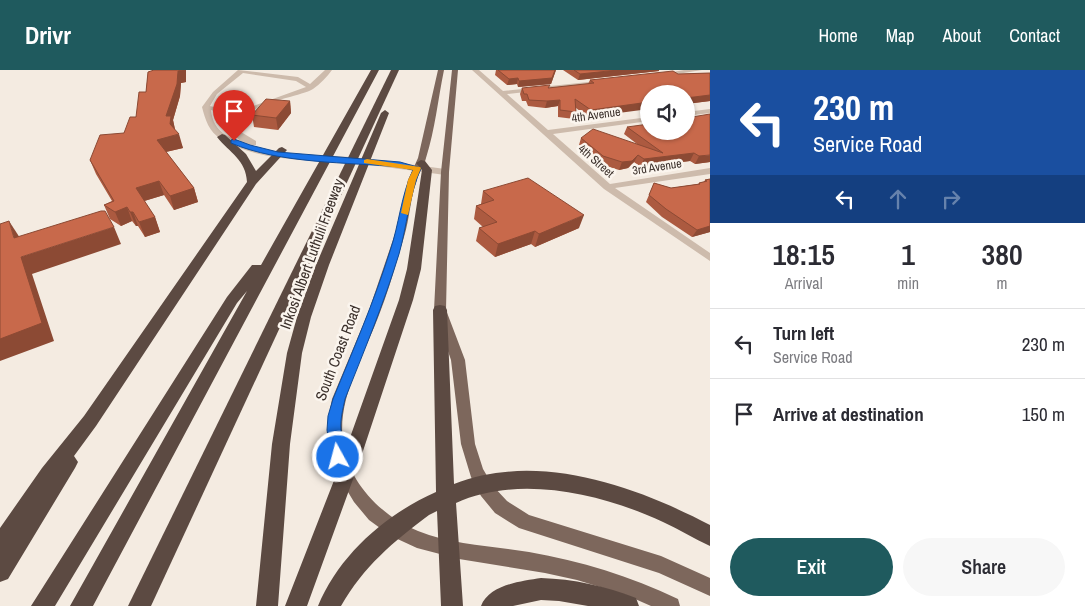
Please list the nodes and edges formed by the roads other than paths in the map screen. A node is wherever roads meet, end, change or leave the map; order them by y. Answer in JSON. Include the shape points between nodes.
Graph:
{"nodes":[{"id":1,"x":329,"y":70,"type":"edge"},
{"id":2,"x":375,"y":70,"type":"edge"},
{"id":3,"x":395,"y":70,"type":"edge"},
{"id":4,"x":404,"y":70,"type":"edge"},
{"id":5,"x":441,"y":70,"type":"edge"},
{"id":6,"x":475,"y":70,"type":"edge"},
{"id":7,"x":699,"y":70,"type":"edge"},
{"id":8,"x":242,"y":71,"type":"edge"},
{"id":9,"x":454,"y":71,"type":"edge"},
{"id":10,"x":670,"y":72,"type":"edge"},
{"id":11,"x":654,"y":75,"type":"edge"},
{"id":12,"x":616,"y":80,"type":"edge"},
{"id":13,"x":311,"y":86,"type":"junction"},
{"id":14,"x":501,"y":93,"type":"junction"},
{"id":15,"x":206,"y":107,"type":"junction"},
{"id":16,"x":247,"y":110,"type":"junction"},
{"id":17,"x":710,"y":111,"type":"edge"},
{"id":18,"x":695,"y":113,"type":"edge"},
{"id":19,"x":640,"y":120,"type":"edge"},
{"id":20,"x":546,"y":133,"type":"junction"},
{"id":21,"x":222,"y":136,"type":"junction"},
{"id":22,"x":280,"y":152,"type":"junction"},
{"id":23,"x":422,"y":167,"type":"junction"},
{"id":24,"x":445,"y":169,"type":"junction"},
{"id":25,"x":710,"y":171,"type":"edge"},
{"id":26,"x":252,"y":182,"type":"junction"},
{"id":27,"x":607,"y":187,"type":"junction"},
{"id":28,"x":280,"y":240,"type":"junction"},
{"id":29,"x":709,"y":255,"type":"edge"},
{"id":30,"x":440,"y":310,"type":"junction"},
{"id":31,"x":90,"y":421,"type":"junction"},
{"id":32,"x":710,"y":536,"type":"edge"},
{"id":33,"x":0,"y":546,"type":"edge"},
{"id":34,"x":450,"y":549,"type":"junction"},
{"id":35,"x":0,"y":571,"type":"edge"},
{"id":36,"x":710,"y":588,"type":"edge"},
{"id":37,"x":42,"y":606,"type":"edge"},
{"id":38,"x":81,"y":606,"type":"edge"},
{"id":39,"x":139,"y":606,"type":"edge"},
{"id":40,"x":268,"y":606,"type":"edge"},
{"id":41,"x":296,"y":606,"type":"edge"},
{"id":42,"x":329,"y":606,"type":"edge"},
{"id":43,"x":452,"y":606,"type":"edge"},
{"id":44,"x":492,"y":606,"type":"edge"},
{"id":45,"x":628,"y":606,"type":"edge"},
{"id":46,"x":671,"y":606,"type":"edge"}],
"edges":[{"from":1,"to":13,"type":"street"},
{"from":2,"to":28,"type":"highway"},
{"from":3,"to":39,"type":"highway"},
{"from":4,"to":40,"type":"highway","name":"Inkosi Albert Luthuli Freeway","via":[[304,318],[284,414]]},
{"from":5,"to":23,"type":"main road","name":"South Coast Road"},
{"from":6,"to":14,"type":"street","name":"4th Street"},
{"from":7,"to":10,"type":"street"},
{"from":8,"to":13,"type":"street","via":[[298,79]]},
{"from":8,"to":15,"type":"street","via":[[211,96]]},
{"from":9,"to":24,"type":"main road"},
{"from":10,"to":11,"type":"street"},
{"from":12,"to":14,"type":"street"},
{"from":13,"to":16,"type":"street"},
{"from":14,"to":20,"type":"street","name":"4th Street"},
{"from":15,"to":16,"type":"street","via":[[225,112]]},
{"from":15,"to":21,"type":"street","via":[[208,119]]},
{"from":16,"to":22,"type":"street","via":[[239,117],[238,134],[254,144]]},
{"from":17,"to":18,"type":"street"},
{"from":19,"to":20,"type":"street","name":"4th Avenue"},
{"from":20,"to":27,"type":"street","name":"4th Street"},
{"from":21,"to":22,"type":"street","via":[[248,147]]},
{"from":21,"to":26,"type":"highway","via":[[249,163]]},
{"from":22,"to":23,"type":"street"},
{"from":22,"to":26,"type":"highway"},
{"from":23,"to":24,"type":"street"},
{"from":23,"to":34,"type":"main road","name":"South Coast Road","via":[[412,180],[384,287],[339,399],[334,416],[335,443],[347,476],[378,517],[412,537]]},
{"from":23,"to":41,"type":"highway","via":[[414,269],[406,300]]},
{"from":24,"to":30,"type":"main road"},
{"from":25,"to":27,"type":"street","name":"3rd Avenue"},
{"from":26,"to":31,"type":"highway"},
{"from":27,"to":29,"type":"street","name":"4th Street","via":[[647,217]]},
{"from":28,"to":37,"type":"highway","via":[[232,300]]},
{"from":28,"to":38,"type":"highway"},
{"from":30,"to":34,"type":"highway"},
{"from":30,"to":36,"type":"main road","via":[[458,360],[472,461],[481,481],[501,507],[525,522],[661,565]]},
{"from":31,"to":33,"type":"highway","via":[[58,461]]},
{"from":31,"to":35,"type":"highway","via":[[74,453]]},
{"from":32,"to":42,"type":"highway","via":[[662,510],[588,485],[526,480],[488,483],[444,497],[397,524],[365,555]]},
{"from":34,"to":43,"type":"highway"},
{"from":34,"to":46,"type":"main road","name":"South Coast Road","via":[[554,567],[630,588]]},
{"from":44,"to":45,"type":"highway","via":[[530,590],[562,590]]}]}
